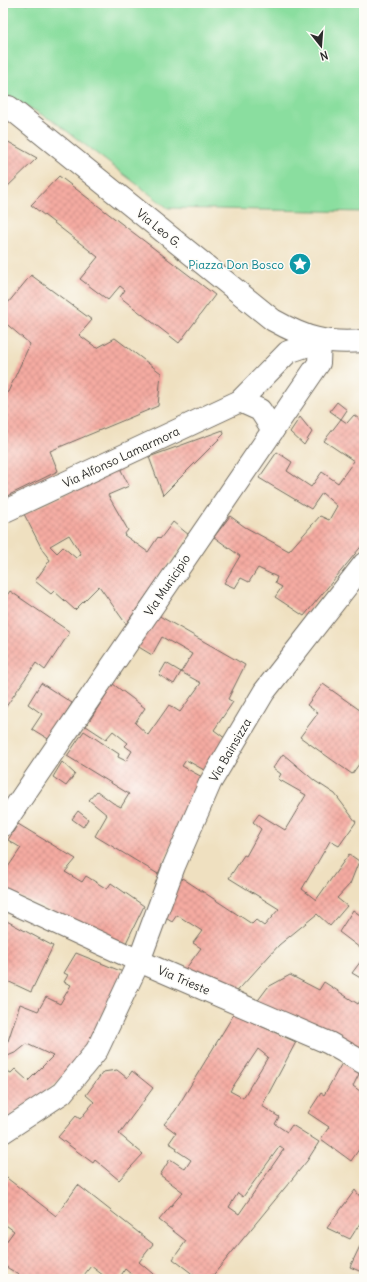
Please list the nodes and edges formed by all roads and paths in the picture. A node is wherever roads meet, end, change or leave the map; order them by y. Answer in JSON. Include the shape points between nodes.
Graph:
{"nodes":[{"id":1,"x":3,"y":106,"type":"edge"},
{"id":2,"x":320,"y":341,"type":"junction"},
{"id":3,"x":364,"y":341,"type":"edge"},
{"id":4,"x":240,"y":401,"type":"junction"},
{"id":5,"x":273,"y":430,"type":"junction"},
{"id":6,"x":3,"y":512,"type":"edge"},
{"id":7,"x":364,"y":564,"type":"edge"},
{"id":8,"x":3,"y":825,"type":"edge"},
{"id":9,"x":3,"y":898,"type":"edge"},
{"id":10,"x":139,"y":961,"type":"junction"},
{"id":11,"x":364,"y":1063,"type":"edge"},
{"id":12,"x":3,"y":1132,"type":"edge"}],
"edges":[{"from":1,"to":2,"type":"street","name":"Via Leo G.","via":[[9,107],[273,320],[297,334]]},
{"from":2,"to":3,"type":"street"},
{"from":2,"to":4,"type":"street","name":"Via Alfonso Lamarmora","via":[[288,352]]},
{"from":2,"to":5,"type":"street","name":"Via Municipio","via":[[319,363]]},
{"from":4,"to":5,"type":"street","via":[[260,410]]},
{"from":4,"to":6,"type":"street","name":"Via Alfonso Lamarmora"},
{"from":5,"to":8,"type":"street","name":"Via Municipio"},
{"from":7,"to":10,"type":"street","name":"Via Bainsizza","via":[[264,692],[210,783],[174,866]]},
{"from":9,"to":10,"type":"street","name":"Via Trieste"},
{"from":10,"to":11,"type":"street","name":"Via Trieste","via":[[329,1043]]},
{"from":10,"to":12,"type":"street","name":"Via Bainsizza","via":[[97,1050],[62,1093]]}]}
